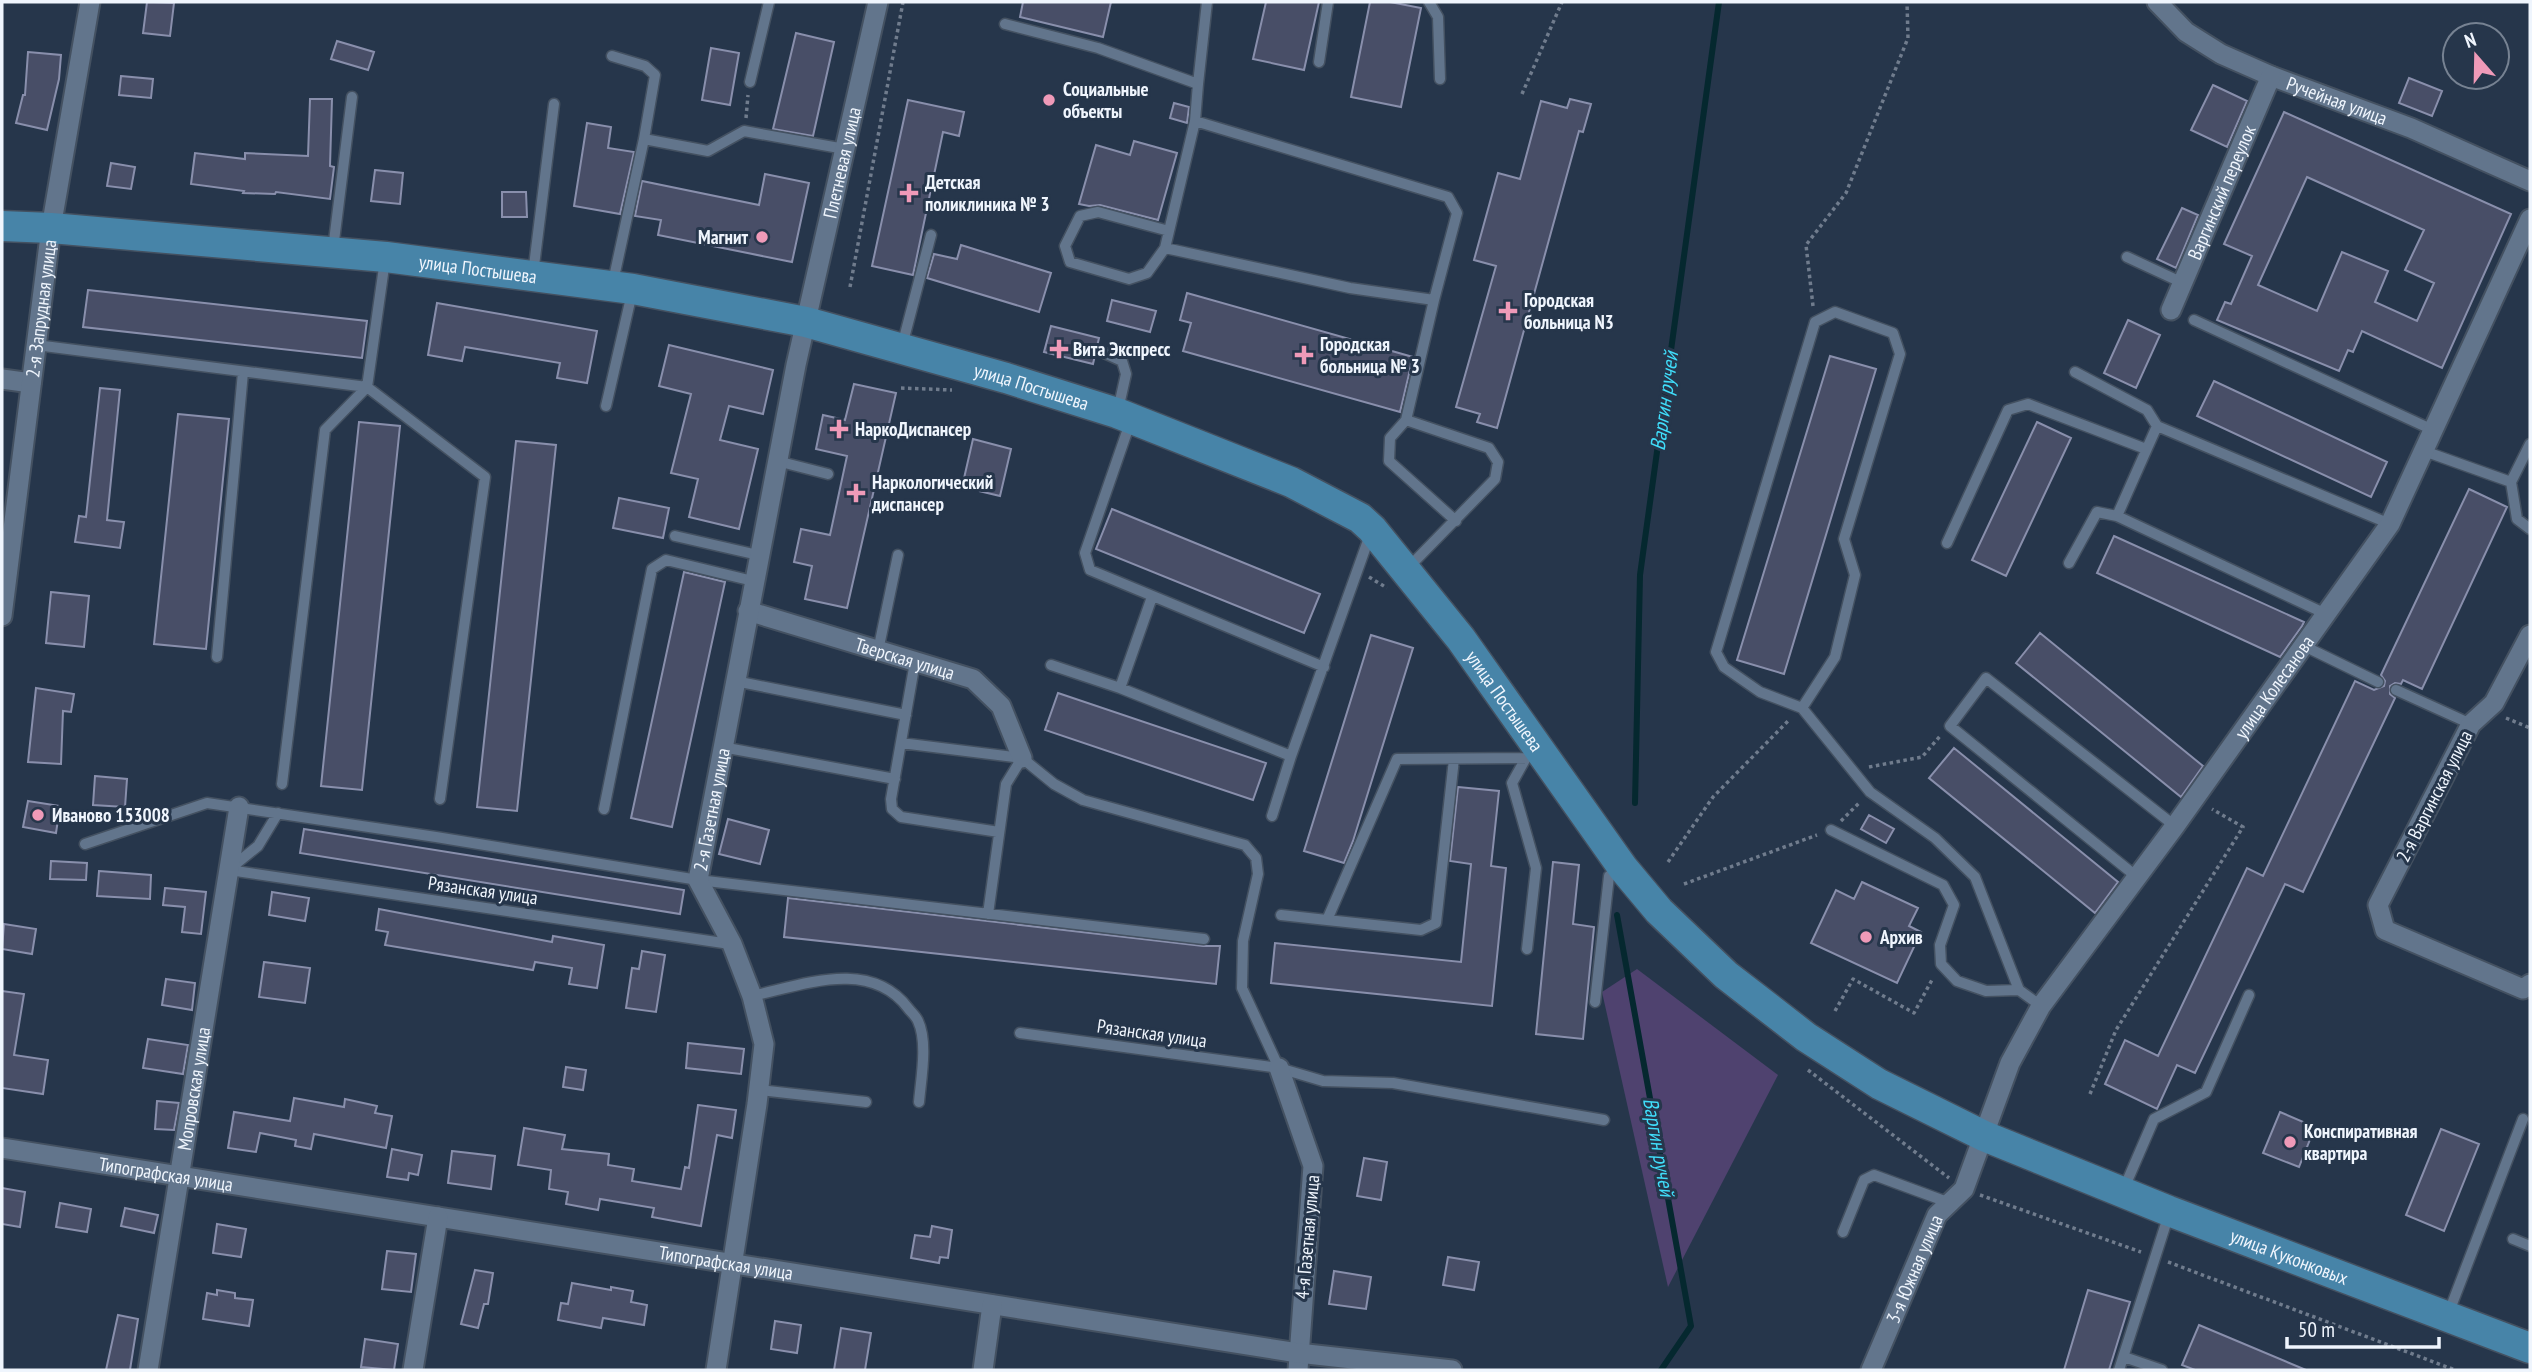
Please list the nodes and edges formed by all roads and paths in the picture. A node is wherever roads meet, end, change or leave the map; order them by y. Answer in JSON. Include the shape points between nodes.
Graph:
{"nodes":[{"id":1,"x":90,"y":2,"type":"edge"},
{"id":2,"x":769,"y":2,"type":"edge"},
{"id":3,"x":903,"y":2,"type":"edge"},
{"id":4,"x":1207,"y":2,"type":"edge"},
{"id":5,"x":1328,"y":2,"type":"edge"},
{"id":6,"x":1429,"y":2,"type":"edge"},
{"id":7,"x":1562,"y":2,"type":"edge"},
{"id":8,"x":1907,"y":2,"type":"edge"},
{"id":9,"x":2157,"y":2,"type":"edge"},
{"id":10,"x":874,"y":3,"type":"edge"},
{"id":11,"x":1005,"y":24,"type":"dead end"},
{"id":12,"x":612,"y":55,"type":"dead end"},
{"id":13,"x":1319,"y":62,"type":"dead end"},
{"id":14,"x":2271,"y":76,"type":"junction"},
{"id":15,"x":1440,"y":79,"type":"dead end"},
{"id":16,"x":750,"y":82,"type":"joint"},
{"id":17,"x":1198,"y":84,"type":"junction"},
{"id":18,"x":1522,"y":94,"type":"dead end"},
{"id":19,"x":352,"y":97,"type":"dead end"},
{"id":20,"x":554,"y":104,"type":"dead end"},
{"id":21,"x":1195,"y":121,"type":"junction"},
{"id":22,"x":744,"y":131,"type":"junction"},
{"id":23,"x":644,"y":139,"type":"junction"},
{"id":24,"x":845,"y":149,"type":"junction"},
{"id":25,"x":2530,"y":181,"type":"edge"},
{"id":26,"x":2530,"y":219,"type":"edge"},
{"id":27,"x":2,"y":226,"type":"edge"},
{"id":28,"x":51,"y":228,"type":"junction"},
{"id":29,"x":1169,"y":231,"type":"junction"},
{"id":30,"x":931,"y":235,"type":"dead end"},
{"id":31,"x":1165,"y":248,"type":"junction"},
{"id":32,"x":332,"y":252,"type":"junction"},
{"id":33,"x":386,"y":257,"type":"junction"},
{"id":34,"x":2127,"y":257,"type":"dead end"},
{"id":35,"x":533,"y":276,"type":"junction"},
{"id":36,"x":2183,"y":283,"type":"junction"},
{"id":37,"x":850,"y":287,"type":"dead end"},
{"id":38,"x":623,"y":288,"type":"junction"},
{"id":39,"x":1434,"y":300,"type":"junction"},
{"id":40,"x":2171,"y":310,"type":"dead end"},
{"id":41,"x":2193,"y":320,"type":"dead end"},
{"id":42,"x":806,"y":322,"type":"junction"},
{"id":43,"x":1815,"y":322,"type":"junction"},
{"id":44,"x":36,"y":345,"type":"junction"},
{"id":45,"x":901,"y":349,"type":"junction"},
{"id":46,"x":1102,"y":352,"type":"dead end"},
{"id":47,"x":243,"y":372,"type":"junction"},
{"id":48,"x":2076,"y":372,"type":"dead end"},
{"id":49,"x":2,"y":379,"type":"edge"},
{"id":50,"x":32,"y":383,"type":"junction"},
{"id":51,"x":367,"y":387,"type":"junction"},
{"id":52,"x":606,"y":406,"type":"dead end"},
{"id":53,"x":1124,"y":416,"type":"junction"},
{"id":54,"x":1406,"y":420,"type":"junction"},
{"id":55,"x":2157,"y":426,"type":"junction"},
{"id":56,"x":2434,"y":430,"type":"junction"},
{"id":57,"x":2530,"y":444,"type":"edge"},
{"id":58,"x":2146,"y":449,"type":"junction"},
{"id":59,"x":2424,"y":451,"type":"junction"},
{"id":60,"x":777,"y":461,"type":"junction"},
{"id":61,"x":828,"y":474,"type":"dead end"},
{"id":62,"x":2511,"y":482,"type":"junction"},
{"id":63,"x":2117,"y":516,"type":"junction"},
{"id":64,"x":1456,"y":521,"type":"junction"},
{"id":65,"x":2390,"y":524,"type":"junction"},
{"id":66,"x":1372,"y":529,"type":"junction"},
{"id":67,"x":2530,"y":529,"type":"edge"},
{"id":68,"x":675,"y":536,"type":"dead end"},
{"id":69,"x":1947,"y":543,"type":"dead end"},
{"id":70,"x":758,"y":555,"type":"junction"},
{"id":71,"x":898,"y":555,"type":"dead end"},
{"id":72,"x":2069,"y":563,"type":"dead end"},
{"id":73,"x":1406,"y":569,"type":"junction"},
{"id":74,"x":753,"y":580,"type":"junction"},
{"id":75,"x":1152,"y":597,"type":"junction"},
{"id":76,"x":747,"y":611,"type":"junction"},
{"id":77,"x":2326,"y":614,"type":"junction"},
{"id":78,"x":2,"y":616,"type":"edge"},
{"id":79,"x":2530,"y":635,"type":"edge"},
{"id":80,"x":2304,"y":646,"type":"junction"},
{"id":81,"x":878,"y":651,"type":"junction"},
{"id":82,"x":216,"y":657,"type":"dead end"},
{"id":83,"x":915,"y":662,"type":"junction"},
{"id":84,"x":1051,"y":665,"type":"dead end"},
{"id":85,"x":1324,"y":667,"type":"junction"},
{"id":86,"x":735,"y":681,"type":"junction"},
{"id":87,"x":2378,"y":682,"type":"dead end"},
{"id":88,"x":1120,"y":688,"type":"junction"},
{"id":89,"x":2396,"y":690,"type":"dead end"},
{"id":90,"x":1802,"y":708,"type":"junction"},
{"id":91,"x":906,"y":715,"type":"junction"},
{"id":92,"x":2471,"y":724,"type":"junction"},
{"id":93,"x":1950,"y":726,"type":"junction"},
{"id":94,"x":901,"y":743,"type":"junction"},
{"id":95,"x":722,"y":747,"type":"junction"},
{"id":96,"x":1533,"y":754,"type":"junction"},
{"id":97,"x":1292,"y":756,"type":"junction"},
{"id":98,"x":1022,"y":758,"type":"junction"},
{"id":99,"x":1454,"y":759,"type":"junction"},
{"id":100,"x":1852,"y":770,"type":"junction"},
{"id":101,"x":895,"y":779,"type":"junction"},
{"id":102,"x":282,"y":784,"type":"dead end"},
{"id":103,"x":1870,"y":792,"type":"junction"},
{"id":104,"x":440,"y":799,"type":"dead end"},
{"id":105,"x":2195,"y":799,"type":"junction"},
{"id":106,"x":239,"y":807,"type":"junction"},
{"id":107,"x":604,"y":808,"type":"dead end"},
{"id":108,"x":278,"y":813,"type":"junction"},
{"id":109,"x":1272,"y":816,"type":"dead end"},
{"id":110,"x":2175,"y":826,"type":"junction"},
{"id":111,"x":1831,"y":830,"type":"junction"},
{"id":112,"x":999,"y":832,"type":"junction"},
{"id":113,"x":85,"y":844,"type":"dead end"},
{"id":114,"x":1668,"y":862,"type":"dead end"},
{"id":115,"x":1623,"y":868,"type":"junction"},
{"id":116,"x":229,"y":870,"type":"junction"},
{"id":117,"x":2137,"y":877,"type":"junction"},
{"id":118,"x":698,"y":880,"type":"junction"},
{"id":119,"x":1684,"y":884,"type":"dead end"},
{"id":120,"x":988,"y":914,"type":"junction"},
{"id":121,"x":1281,"y":915,"type":"dead end"},
{"id":122,"x":1327,"y":920,"type":"junction"},
{"id":123,"x":1204,"y":939,"type":"dead end"},
{"id":124,"x":732,"y":944,"type":"junction"},
{"id":125,"x":1527,"y":949,"type":"dead end"},
{"id":126,"x":1941,"y":964,"type":"junction"},
{"id":127,"x":2526,"y":987,"type":"edge"},
{"id":128,"x":2019,"y":990,"type":"junction"},
{"id":129,"x":2249,"y":995,"type":"dead end"},
{"id":130,"x":752,"y":996,"type":"junction"},
{"id":131,"x":1595,"y":1002,"type":"dead end"},
{"id":132,"x":2041,"y":1006,"type":"junction"},
{"id":133,"x":1835,"y":1011,"type":"dead end"},
{"id":134,"x":1020,"y":1033,"type":"dead end"},
{"id":135,"x":1806,"y":1037,"type":"joint"},
{"id":136,"x":1279,"y":1068,"type":"junction"},
{"id":137,"x":758,"y":1090,"type":"junction"},
{"id":138,"x":2090,"y":1094,"type":"dead end"},
{"id":139,"x":866,"y":1102,"type":"dead end"},
{"id":140,"x":919,"y":1102,"type":"dead end"},
{"id":141,"x":2523,"y":1119,"type":"dead end"},
{"id":142,"x":1605,"y":1120,"type":"dead end"},
{"id":143,"x":1984,"y":1136,"type":"junction"},
{"id":144,"x":2,"y":1149,"type":"edge"},
{"id":145,"x":2050,"y":1164,"type":"junction"},
{"id":146,"x":181,"y":1177,"type":"junction"},
{"id":147,"x":2125,"y":1186,"type":"junction"},
{"id":148,"x":1957,"y":1196,"type":"junction"},
{"id":149,"x":2169,"y":1211,"type":"junction"},
{"id":150,"x":438,"y":1217,"type":"junction"},
{"id":151,"x":1843,"y":1232,"type":"dead end"},
{"id":152,"x":2513,"y":1239,"type":"dead end"},
{"id":153,"x":2530,"y":1246,"type":"edge"},
{"id":154,"x":2155,"y":1256,"type":"junction"},
{"id":155,"x":733,"y":1264,"type":"junction"},
{"id":156,"x":2452,"y":1304,"type":"junction"},
{"id":157,"x":992,"y":1305,"type":"junction"},
{"id":158,"x":2530,"y":1334,"type":"edge"},
{"id":159,"x":2530,"y":1348,"type":"edge"},
{"id":160,"x":2124,"y":1357,"type":"junction"},
{"id":161,"x":1298,"y":1362,"type":"edge"},
{"id":162,"x":1355,"y":1365,"type":"edge"},
{"id":163,"x":148,"y":1370,"type":"edge"},
{"id":164,"x":413,"y":1370,"type":"edge"},
{"id":165,"x":716,"y":1370,"type":"edge"},
{"id":166,"x":983,"y":1370,"type":"edge"},
{"id":167,"x":1452,"y":1370,"type":"edge"},
{"id":168,"x":1871,"y":1370,"type":"edge"},
{"id":169,"x":2119,"y":1370,"type":"edge"},
{"id":170,"x":2162,"y":1370,"type":"edge"},
{"id":171,"x":2455,"y":1370,"type":"edge"}],
"edges":[{"from":1,"to":28,"type":"street","name":"2-я Запрудная улица"},
{"from":2,"to":16,"type":"lane"},
{"from":3,"to":37,"type":"path"},
{"from":4,"to":17,"type":"lane"},
{"from":5,"to":13,"type":"lane"},
{"from":6,"to":15,"type":"lane","via":[[1438,17]]},
{"from":7,"to":18,"type":"path"},
{"from":8,"to":43,"type":"path","via":[[1908,38],[1846,193],[1806,245]]},
{"from":9,"to":14,"type":"street","name":"Ручейная улица","via":[[2186,32]]},
{"from":10,"to":24,"type":"street","name":"Плетневая улица"},
{"from":11,"to":17,"type":"lane","via":[[1098,48]]},
{"from":12,"to":23,"type":"lane","via":[[645,66],[655,75]]},
{"from":14,"to":25,"type":"street","name":"Ручейная улица","via":[[2412,128]]},
{"from":14,"to":36,"type":"street","name":"Варгинский переулок"},
{"from":16,"to":22,"type":"path"},
{"from":17,"to":21,"type":"lane"},
{"from":19,"to":32,"type":"lane"},
{"from":20,"to":35,"type":"lane"},
{"from":21,"to":29,"type":"lane"},
{"from":21,"to":39,"type":"lane","via":[[1448,197],[1457,213]]},
{"from":22,"to":23,"type":"lane","via":[[708,151]]},
{"from":22,"to":24,"type":"lane"},
{"from":23,"to":38,"type":"lane"},
{"from":24,"to":42,"type":"street","name":"Плетневая улица"},
{"from":26,"to":56,"type":"street","name":"улица Колесанова"},
{"from":27,"to":28,"type":"main road","name":"улица Постышева"},
{"from":28,"to":32,"type":"main road","name":"улица Постышева"},
{"from":28,"to":44,"type":"street","name":"2-я Запрудная улица"},
{"from":29,"to":31,"type":"lane"},
{"from":29,"to":31,"type":"lane","via":[[1098,212],[1080,216],[1065,246],[1070,261],[1129,279],[1147,273]]},
{"from":30,"to":45,"type":"lane"},
{"from":31,"to":39,"type":"lane","via":[[1350,288]]},
{"from":32,"to":33,"type":"main road","name":"улица Постышева"},
{"from":33,"to":35,"type":"main road","name":"улица Постышева"},
{"from":33,"to":51,"type":"lane"},
{"from":34,"to":36,"type":"lane"},
{"from":35,"to":38,"type":"main road","name":"улица Постышева"},
{"from":36,"to":40,"type":"street","name":"Варгинский переулок"},
{"from":38,"to":42,"type":"main road","name":"улица Постышева"},
{"from":38,"to":52,"type":"lane"},
{"from":39,"to":54,"type":"lane"},
{"from":41,"to":56,"type":"lane"},
{"from":42,"to":45,"type":"main road","name":"улица Постышева"},
{"from":42,"to":60,"type":"street","name":"2-я Газетная улица"},
{"from":43,"to":90,"type":"lane","via":[[1716,652],[1724,667],[1760,692]]},
{"from":43,"to":90,"type":"lane","via":[[1835,312],[1893,333],[1900,354],[1844,539],[1855,575],[1835,657]]},
{"from":44,"to":47,"type":"lane"},
{"from":44,"to":50,"type":"street","name":"2-я Запрудная улица"},
{"from":45,"to":53,"type":"main road","name":"улица Постышева"},
{"from":46,"to":53,"type":"lane","via":[[1122,361],[1126,374]]},
{"from":47,"to":51,"type":"lane"},
{"from":47,"to":82,"type":"lane"},
{"from":48,"to":55,"type":"lane","via":[[2147,410]]},
{"from":49,"to":50,"type":"street"},
{"from":50,"to":78,"type":"street","name":"2-я Запрудная улица"},
{"from":51,"to":102,"type":"lane","via":[[325,430]]},
{"from":51,"to":104,"type":"lane","via":[[485,477]]},
{"from":53,"to":66,"type":"main road","name":"улица Постышева","via":[[1291,482]]},
{"from":53,"to":75,"type":"lane","via":[[1085,554],[1090,570]]},
{"from":54,"to":64,"type":"lane","via":[[1390,438],[1389,461]]},
{"from":54,"to":64,"type":"lane","via":[[1489,448],[1498,462],[1495,479]]},
{"from":55,"to":58,"type":"lane"},
{"from":55,"to":65,"type":"lane"},
{"from":56,"to":59,"type":"street","name":"улица Колесанова"},
{"from":57,"to":62,"type":"lane"},
{"from":58,"to":63,"type":"lane"},
{"from":58,"to":69,"type":"lane","via":[[2028,404],[2008,410]]},
{"from":59,"to":62,"type":"lane"},
{"from":59,"to":65,"type":"street","name":"улица Колесанова"},
{"from":60,"to":61,"type":"lane"},
{"from":60,"to":70,"type":"street","name":"2-я Газетная улица"},
{"from":62,"to":67,"type":"lane","via":[[2517,519]]},
{"from":63,"to":72,"type":"lane","via":[[2097,512]]},
{"from":63,"to":77,"type":"lane"},
{"from":64,"to":73,"type":"lane"},
{"from":65,"to":77,"type":"street","name":"улица Колесанова"},
{"from":66,"to":73,"type":"main road","name":"улица Постышева"},
{"from":66,"to":85,"type":"lane"},
{"from":68,"to":70,"type":"lane"},
{"from":70,"to":74,"type":"street","name":"2-я Газетная улица"},
{"from":71,"to":81,"type":"lane"},
{"from":73,"to":96,"type":"main road","name":"улица Постышева","via":[[1461,639]]},
{"from":74,"to":76,"type":"street","name":"2-я Газетная улица"},
{"from":74,"to":107,"type":"lane","via":[[666,560],[652,569]]},
{"from":75,"to":85,"type":"lane"},
{"from":75,"to":88,"type":"lane"},
{"from":76,"to":81,"type":"street","name":"Тверская улица"},
{"from":76,"to":86,"type":"street","name":"2-я Газетная улица"},
{"from":77,"to":80,"type":"street","name":"улица Колесанова"},
{"from":79,"to":92,"type":"street","name":"2-я Варгинская улица","via":[[2494,703]]},
{"from":80,"to":87,"type":"lane"},
{"from":80,"to":105,"type":"street","name":"улица Колесанова"},
{"from":81,"to":83,"type":"street","name":"Тверская улица"},
{"from":83,"to":91,"type":"lane"},
{"from":83,"to":98,"type":"street","name":"Тверская улица","via":[[973,679],[1001,706]]},
{"from":84,"to":88,"type":"lane"},
{"from":85,"to":97,"type":"lane"},
{"from":86,"to":91,"type":"lane"},
{"from":86,"to":95,"type":"street","name":"2-я Газетная улица"},
{"from":88,"to":97,"type":"lane"},
{"from":89,"to":92,"type":"lane"},
{"from":90,"to":100,"type":"lane"},
{"from":90,"to":114,"type":"path","via":[[1713,797]]},
{"from":91,"to":94,"type":"lane"},
{"from":92,"to":127,"type":"street","name":"2-я Варгинская улица","via":[[2378,905],[2385,930]]},
{"from":93,"to":100,"type":"path","via":[[1922,757]]},
{"from":93,"to":110,"type":"lane","via":[[1986,678]]},
{"from":93,"to":117,"type":"lane"},
{"from":94,"to":98,"type":"lane"},
{"from":94,"to":101,"type":"lane"},
{"from":95,"to":101,"type":"lane"},
{"from":95,"to":118,"type":"street","name":"2-я Газетная улица"},
{"from":96,"to":99,"type":"lane"},
{"from":96,"to":115,"type":"main road","name":"улица Постышева"},
{"from":96,"to":125,"type":"lane","via":[[1512,783],[1536,868]]},
{"from":97,"to":109,"type":"lane"},
{"from":98,"to":112,"type":"lane","via":[[1006,784]]},
{"from":98,"to":136,"type":"lane","via":[[1083,800],[1245,845],[1256,858],[1258,874],[1242,941],[1242,988]]},
{"from":99,"to":122,"type":"lane","via":[[1397,759]]},
{"from":99,"to":122,"type":"lane","via":[[1436,923],[1421,930]]},
{"from":100,"to":103,"type":"lane"},
{"from":101,"to":112,"type":"lane","via":[[892,810],[901,817]]},
{"from":103,"to":111,"type":"path"},
{"from":103,"to":128,"type":"lane","via":[[1935,838],[1975,877]]},
{"from":105,"to":110,"type":"street","name":"улица Колесанова"},
{"from":105,"to":138,"type":"path","via":[[2243,827],[2116,1030]]},
{"from":106,"to":108,"type":"lane"},
{"from":106,"to":113,"type":"lane","via":[[206,803]]},
{"from":106,"to":116,"type":"street","name":"Мопровская улица"},
{"from":108,"to":116,"type":"lane","via":[[258,846]]},
{"from":108,"to":118,"type":"lane"},
{"from":110,"to":117,"type":"street","name":"улица Колесанова"},
{"from":111,"to":119,"type":"path"},
{"from":111,"to":126,"type":"lane","via":[[1943,885],[1954,905],[1940,945]]},
{"from":112,"to":120,"type":"lane"},
{"from":115,"to":131,"type":"lane","via":[[1608,876]]},
{"from":115,"to":135,"type":"main road","name":"улица Постышева","via":[[1659,911],[1726,975]]},
{"from":116,"to":124,"type":"lane","name":"Рязанская улица"},
{"from":116,"to":146,"type":"street","name":"Мопровская улица"},
{"from":117,"to":132,"type":"street","name":"улица Колесанова"},
{"from":118,"to":120,"type":"lane"},
{"from":118,"to":124,"type":"street","name":"2-я Газетная улица"},
{"from":120,"to":123,"type":"lane"},
{"from":121,"to":122,"type":"lane"},
{"from":124,"to":130,"type":"street","name":"2-я Газетная улица"},
{"from":126,"to":128,"type":"lane","via":[[1957,981],[1986,991]]},
{"from":126,"to":133,"type":"path","via":[[1914,1013],[1853,979]]},
{"from":128,"to":132,"type":"lane"},
{"from":129,"to":147,"type":"lane","via":[[2206,1092],[2154,1119]]},
{"from":130,"to":137,"type":"street","name":"2-я Газетная улица","via":[[764,1044]]},
{"from":130,"to":140,"type":"lane","via":[[838,978],[867,980],[897,994],[918,1021],[923,1053]]},
{"from":132,"to":143,"type":"street","name":"улица Колесанова","via":[[2010,1063]]},
{"from":134,"to":136,"type":"lane","name":"Рязанская улица"},
{"from":135,"to":143,"type":"main road","name":"улица Куконковых","via":[[1879,1084]]},
{"from":136,"to":142,"type":"lane","name":"Рязанская улица","via":[[1323,1082],[1393,1083]]},
{"from":136,"to":161,"type":"street","name":"4-я Газетная улица","via":[[1313,1166]]},
{"from":137,"to":139,"type":"lane"},
{"from":137,"to":155,"type":"street","name":"2-я Газетная улица"},
{"from":141,"to":156,"type":"lane"},
{"from":143,"to":145,"type":"main road","name":"улица Куконковых"},
{"from":143,"to":148,"type":"street","name":"3-я Южная улица"},
{"from":144,"to":146,"type":"street","name":"Типографская улица"},
{"from":145,"to":147,"type":"main road","name":"улица Куконковых"},
{"from":145,"to":149,"type":"main road","name":"улица Куконковых"},
{"from":146,"to":150,"type":"street","name":"Типографская улица"},
{"from":146,"to":163,"type":"street","name":"Мопровская улица"},
{"from":147,"to":156,"type":"main road","name":"улица Куконковых","via":[[2208,1212]]},
{"from":148,"to":151,"type":"lane","via":[[1874,1175],[1864,1180]]},
{"from":148,"to":154,"type":"path"},
{"from":148,"to":168,"type":"street","name":"3-я Южная улица","via":[[1937,1215]]},
{"from":149,"to":154,"type":"lane"},
{"from":149,"to":159,"type":"main road","name":"улица Куконковых"},
{"from":150,"to":155,"type":"street","name":"Типографская улица"},
{"from":150,"to":164,"type":"street"},
{"from":152,"to":153,"type":"lane"},
{"from":154,"to":160,"type":"lane"},
{"from":154,"to":171,"type":"path"},
{"from":155,"to":157,"type":"street","name":"Типографская улица"},
{"from":155,"to":165,"type":"street","name":"2-я Газетная улица"},
{"from":156,"to":158,"type":"main road","name":"улица Куконковых"},
{"from":157,"to":161,"type":"street","name":"Типографская улица"},
{"from":157,"to":166,"type":"street"},
{"from":160,"to":169,"type":"lane"},
{"from":160,"to":170,"type":"lane"},
{"from":161,"to":162,"type":"street","name":"Типографская улица"},
{"from":162,"to":167,"type":"street","name":"Типографская улица"}]}
